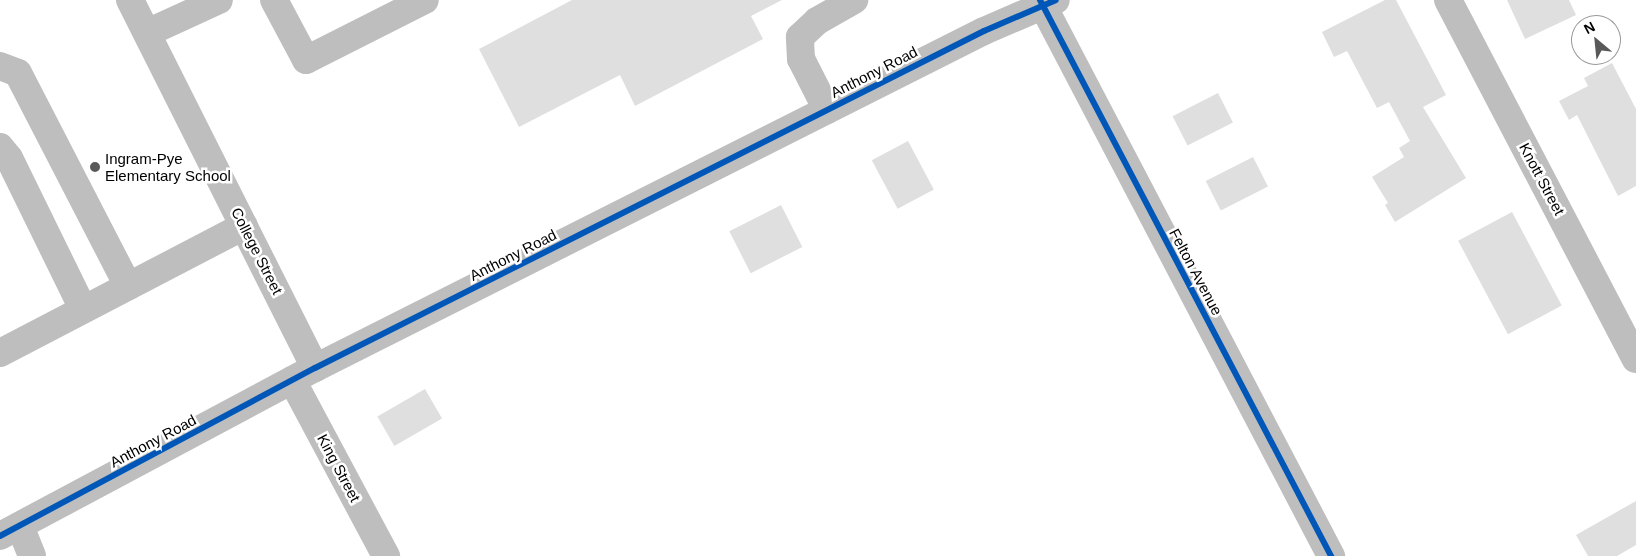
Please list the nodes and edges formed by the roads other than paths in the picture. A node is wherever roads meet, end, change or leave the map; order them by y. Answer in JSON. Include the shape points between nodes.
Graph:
{"nodes":[{"id":1,"x":130,"y":0,"type":"edge"},
{"id":2,"x":219,"y":0,"type":"edge"},
{"id":3,"x":274,"y":0,"type":"edge"},
{"id":4,"x":425,"y":0,"type":"edge"},
{"id":5,"x":854,"y":0,"type":"edge"},
{"id":6,"x":1448,"y":0,"type":"edge"},
{"id":7,"x":1046,"y":2,"type":"edge"},
{"id":8,"x":147,"y":33,"type":"junction"},
{"id":9,"x":0,"y":66,"type":"edge"},
{"id":10,"x":827,"y":110,"type":"junction"},
{"id":11,"x":0,"y":147,"type":"edge"},
{"id":12,"x":244,"y":226,"type":"junction"},
{"id":13,"x":128,"y":286,"type":"junction"},
{"id":14,"x":84,"y":309,"type":"junction"},
{"id":15,"x":0,"y":353,"type":"edge"},
{"id":16,"x":1636,"y":359,"type":"edge"},
{"id":17,"x":304,"y":374,"type":"junction"},
{"id":18,"x":10,"y":531,"type":"edge"},
{"id":19,"x":32,"y":556,"type":"edge"},
{"id":20,"x":386,"y":556,"type":"edge"},
{"id":21,"x":1331,"y":556,"type":"edge"}],
"edges":[{"from":1,"to":8,"type":"street","name":"College Street"},
{"from":2,"to":8,"type":"street"},
{"from":3,"to":4,"type":"street","via":[[306,60]]},
{"from":5,"to":10,"type":"street","via":[[817,20],[800,37],[801,58]]},
{"from":6,"to":16,"type":"street","name":"Knott Street"},
{"from":7,"to":10,"type":"street","name":"Anthony Road"},
{"from":7,"to":21,"type":"street","name":"Felton Avenue"},
{"from":8,"to":12,"type":"street","name":"College Street"},
{"from":9,"to":13,"type":"street","via":[[18,73]]},
{"from":10,"to":17,"type":"street","name":"Anthony Road"},
{"from":11,"to":14,"type":"street","via":[[9,158]]},
{"from":12,"to":13,"type":"street"},
{"from":12,"to":17,"type":"street","name":"College Street"},
{"from":13,"to":14,"type":"street"},
{"from":14,"to":15,"type":"street"},
{"from":17,"to":18,"type":"street","name":"Anthony Road"},
{"from":17,"to":20,"type":"street","name":"King Street"},
{"from":18,"to":19,"type":"street"}]}
